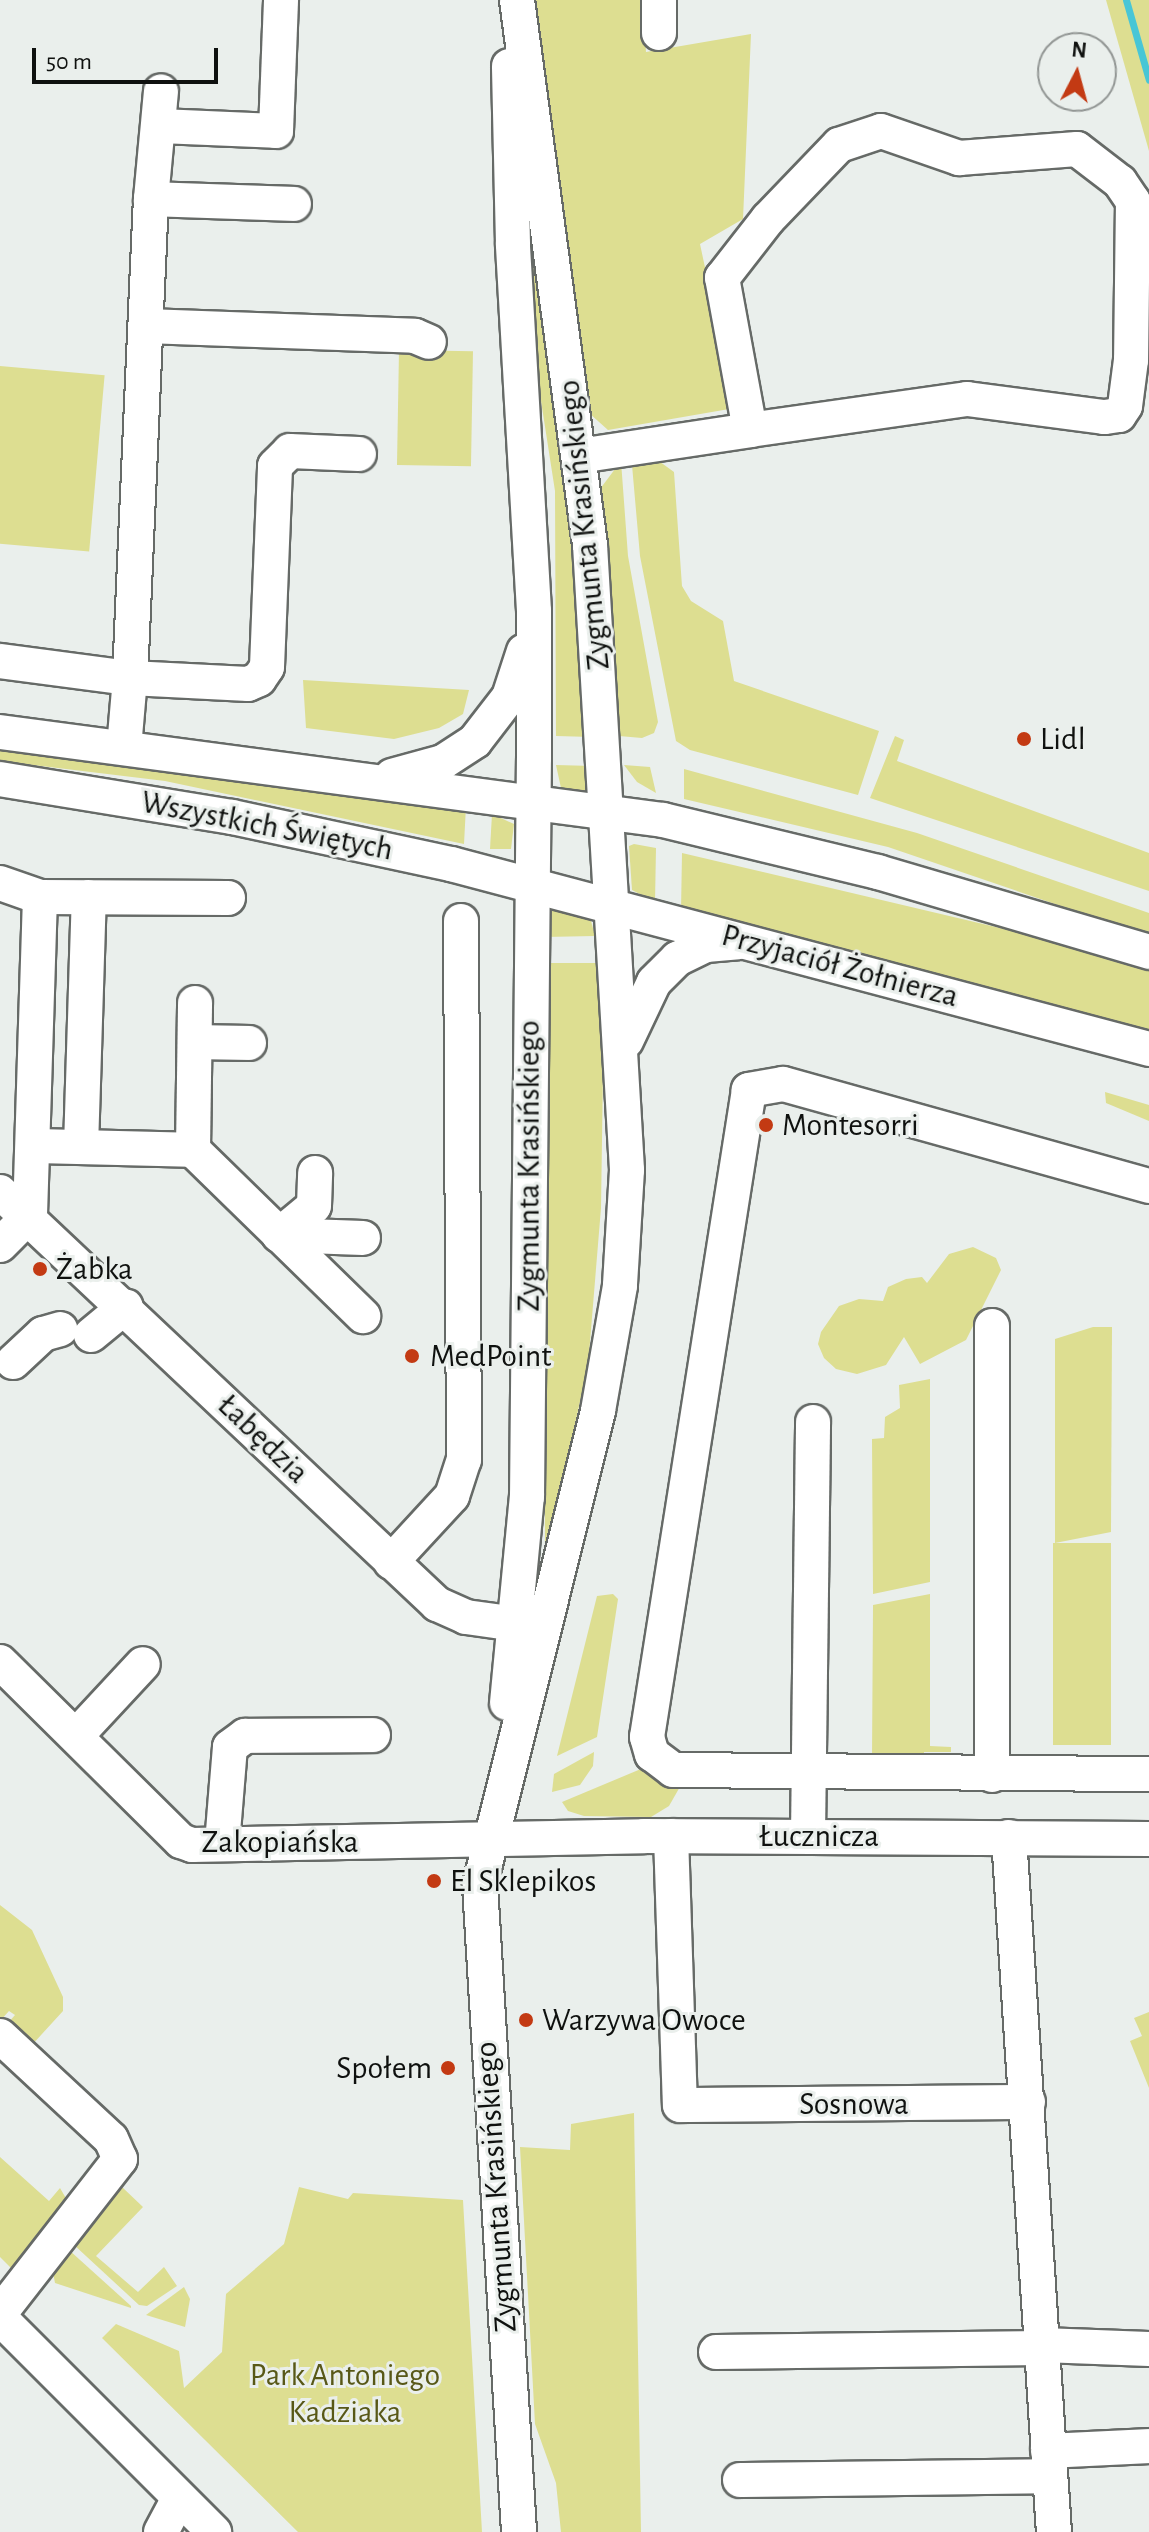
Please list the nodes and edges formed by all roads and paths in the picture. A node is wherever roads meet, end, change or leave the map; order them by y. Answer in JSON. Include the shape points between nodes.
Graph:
{"nodes":[{"id":1,"x":281,"y":0,"type":"edge"},
{"id":2,"x":510,"y":0,"type":"edge"},
{"id":3,"x":517,"y":0,"type":"edge"},
{"id":4,"x":161,"y":91,"type":"dead end"},
{"id":5,"x":159,"y":126,"type":"junction"},
{"id":6,"x":151,"y":199,"type":"junction"},
{"id":7,"x":294,"y":204,"type":"dead end"},
{"id":8,"x":146,"y":326,"type":"junction"},
{"id":9,"x":429,"y":342,"type":"dead end"},
{"id":10,"x":750,"y":430,"type":"junction"},
{"id":11,"x":359,"y":454,"type":"dead end"},
{"id":12,"x":579,"y":456,"type":"junction"},
{"id":13,"x":534,"y":611,"type":"junction"},
{"id":14,"x":0,"y":661,"type":"edge"},
{"id":15,"x":130,"y":678,"type":"junction"},
{"id":16,"x":0,"y":732,"type":"edge"},
{"id":17,"x":124,"y":748,"type":"junction"},
{"id":18,"x":348,"y":777,"type":"junction"},
{"id":19,"x":0,"y":779,"type":"edge"},
{"id":20,"x":534,"y":800,"type":"junction"},
{"id":21,"x":609,"y":811,"type":"junction"},
{"id":22,"x":0,"y":883,"type":"edge"},
{"id":23,"x":531,"y":884,"type":"junction"},
{"id":24,"x":40,"y":897,"type":"junction"},
{"id":25,"x":89,"y":897,"type":"junction"},
{"id":26,"x":228,"y":898,"type":"dead end"},
{"id":27,"x":615,"y":906,"type":"junction"},
{"id":28,"x":461,"y":921,"type":"dead end"},
{"id":29,"x":760,"y":944,"type":"junction"},
{"id":30,"x":1149,"y":952,"type":"edge"},
{"id":31,"x":195,"y":1003,"type":"dead end"},
{"id":32,"x":195,"y":1042,"type":"junction"},
{"id":33,"x":249,"y":1043,"type":"dead end"},
{"id":34,"x":1149,"y":1049,"type":"edge"},
{"id":35,"x":623,"y":1053,"type":"junction"},
{"id":36,"x":33,"y":1146,"type":"junction"},
{"id":37,"x":81,"y":1147,"type":"junction"},
{"id":38,"x":193,"y":1150,"type":"junction"},
{"id":39,"x":315,"y":1173,"type":"dead end"},
{"id":40,"x":1149,"y":1186,"type":"edge"},
{"id":41,"x":0,"y":1192,"type":"edge"},
{"id":42,"x":30,"y":1215,"type":"junction"},
{"id":43,"x":279,"y":1235,"type":"junction"},
{"id":44,"x":363,"y":1238,"type":"dead end"},
{"id":45,"x":0,"y":1245,"type":"edge"},
{"id":46,"x":126,"y":1306,"type":"junction"},
{"id":47,"x":363,"y":1316,"type":"dead end"},
{"id":48,"x":992,"y":1326,"type":"dead end"},
{"id":49,"x":13,"y":1362,"type":"dead end"},
{"id":50,"x":813,"y":1422,"type":"dead end"},
{"id":51,"x":391,"y":1562,"type":"junction"},
{"id":52,"x":558,"y":1575,"type":"junction"},
{"id":53,"x":516,"y":1624,"type":"junction"},
{"id":54,"x":0,"y":1662,"type":"edge"},
{"id":55,"x":143,"y":1664,"type":"dead end"},
{"id":56,"x":534,"y":1676,"type":"junction"},
{"id":57,"x":373,"y":1735,"type":"dead end"},
{"id":58,"x":76,"y":1736,"type":"junction"},
{"id":59,"x":1149,"y":1774,"type":"edge"},
{"id":60,"x":809,"y":1775,"type":"junction"},
{"id":61,"x":992,"y":1775,"type":"junction"},
{"id":62,"x":671,"y":1836,"type":"junction"},
{"id":63,"x":808,"y":1836,"type":"junction"},
{"id":64,"x":1009,"y":1837,"type":"junction"},
{"id":65,"x":1149,"y":1839,"type":"edge"},
{"id":66,"x":489,"y":1842,"type":"junction"},
{"id":67,"x":222,"y":1844,"type":"junction"},
{"id":68,"x":0,"y":2036,"type":"edge"},
{"id":69,"x":1028,"y":2102,"type":"junction"},
{"id":70,"x":0,"y":2316,"type":"edge"},
{"id":71,"x":1042,"y":2346,"type":"junction"},
{"id":72,"x":1149,"y":2349,"type":"edge"},
{"id":73,"x":716,"y":2352,"type":"dead end"},
{"id":74,"x":1149,"y":2446,"type":"edge"},
{"id":75,"x":1049,"y":2464,"type":"junction"},
{"id":76,"x":740,"y":2480,"type":"dead end"},
{"id":77,"x":179,"y":2498,"type":"junction"},
{"id":78,"x":161,"y":2532,"type":"edge"},
{"id":79,"x":214,"y":2532,"type":"edge"},
{"id":80,"x":519,"y":2532,"type":"edge"},
{"id":81,"x":1054,"y":2532,"type":"edge"}],
"edges":[{"from":1,"to":5,"type":"street","via":[[276,131]]},
{"from":2,"to":13,"type":"street","name":"Zygmunta Krasińskiego","via":[[513,244]]},
{"from":3,"to":12,"type":"street","name":"Zygmunta Krasińskiego"},
{"from":4,"to":5,"type":"street"},
{"from":5,"to":6,"type":"street"},
{"from":6,"to":7,"type":"street"},
{"from":6,"to":8,"type":"street"},
{"from":8,"to":9,"type":"street","via":[[415,336]]},
{"from":8,"to":15,"type":"street"},
{"from":10,"to":10,"type":"street","via":[[722,278],[768,219],[839,145],[881,131],[959,158],[1077,149],[1120,182],[1133,201],[1131,360],[1119,415],[967,399]]},
{"from":10,"to":12,"type":"street"},
{"from":11,"to":15,"type":"street","via":[[290,451],[275,466],[267,667],[259,679],[248,684]]},
{"from":12,"to":21,"type":"street","name":"Zygmunta Krasińskiego"},
{"from":13,"to":18,"type":"street","name":"Zygmunta Krasińskiego","via":[[509,697],[475,741],[419,771]]},
{"from":13,"to":20,"type":"street","name":"Zygmunta Krasińskiego"},
{"from":14,"to":15,"type":"street"},
{"from":15,"to":17,"type":"street"},
{"from":16,"to":17,"type":"street","name":"Wszystkich Świętych"},
{"from":17,"to":18,"type":"street","name":"Wszystkich Świętych"},
{"from":18,"to":20,"type":"street","name":"Wszystkich Świętych"},
{"from":19,"to":23,"type":"street","name":"Wszystkich Świętych","via":[[246,820]]},
{"from":20,"to":21,"type":"street"},
{"from":20,"to":23,"type":"street","name":"Zygmunta Krasińskiego"},
{"from":21,"to":27,"type":"street","name":"Zygmunta Krasińskiego"},
{"from":21,"to":30,"type":"street","via":[[785,847]]},
{"from":22,"to":24,"type":"street"},
{"from":23,"to":27,"type":"street","name":"Przyjaciół Żołnierza"},
{"from":23,"to":53,"type":"street","name":"Zygmunta Krasińskiego","via":[[527,1497]]},
{"from":24,"to":25,"type":"street"},
{"from":24,"to":36,"type":"street"},
{"from":25,"to":26,"type":"street"},
{"from":25,"to":37,"type":"street"},
{"from":27,"to":29,"type":"street","name":"Przyjaciół Żołnierza"},
{"from":27,"to":35,"type":"street","name":"Zygmunta Krasińskiego"},
{"from":28,"to":51,"type":"street","via":[[464,1460],[452,1496]]},
{"from":29,"to":34,"type":"street","name":"Przyjaciół Żołnierza"},
{"from":29,"to":35,"type":"street","name":"Zygmunta Krasińskiego","via":[[706,945],[677,959],[641,1004]]},
{"from":31,"to":32,"type":"street"},
{"from":32,"to":33,"type":"street"},
{"from":32,"to":38,"type":"street"},
{"from":35,"to":52,"type":"street","name":"Zygmunta Krasińskiego","via":[[627,1170],[620,1286],[598,1411]]},
{"from":36,"to":37,"type":"street"},
{"from":36,"to":42,"type":"street"},
{"from":37,"to":38,"type":"street"},
{"from":38,"to":43,"type":"street"},
{"from":39,"to":43,"type":"street","via":[[314,1206]]},
{"from":40,"to":60,"type":"street","via":[[783,1084],[749,1090],[647,1737],[652,1754],[673,1770]]},
{"from":41,"to":42,"type":"street","name":"Łabędzia"},
{"from":42,"to":45,"type":"street"},
{"from":42,"to":46,"type":"street","name":"Łabędzia"},
{"from":43,"to":44,"type":"street"},
{"from":43,"to":47,"type":"street"},
{"from":46,"to":49,"type":"street","via":[[75,1332],[43,1334]]},
{"from":46,"to":51,"type":"street","name":"Łabędzia"},
{"from":48,"to":61,"type":"street"},
{"from":50,"to":60,"type":"street"},
{"from":51,"to":53,"type":"street","name":"Łabędzia","via":[[449,1611]]},
{"from":52,"to":53,"type":"street","name":"Zygmunta Krasińskiego","via":[[543,1609]]},
{"from":52,"to":56,"type":"street","name":"Zygmunta Krasińskiego"},
{"from":53,"to":56,"type":"street","name":"Zygmunta Krasińskiego","via":[[530,1638]]},
{"from":53,"to":66,"type":"street","name":"Zygmunta Krasińskiego"},
{"from":54,"to":58,"type":"street","name":"Zakopiańska"},
{"from":55,"to":58,"type":"street"},
{"from":56,"to":66,"type":"street","name":"Zygmunta Krasińskiego"},
{"from":57,"to":67,"type":"street","via":[[245,1736],[230,1747]]},
{"from":58,"to":67,"type":"street","name":"Zakopiańska","via":[[181,1841]]},
{"from":59,"to":61,"type":"street"},
{"from":60,"to":61,"type":"street"},
{"from":60,"to":63,"type":"street"},
{"from":62,"to":63,"type":"street","name":"Łucznicza"},
{"from":62,"to":66,"type":"street","name":"Łucznicza"},
{"from":62,"to":69,"type":"street","name":"Sosnowa","via":[[680,2105]]},
{"from":63,"to":64,"type":"street","name":"Łucznicza"},
{"from":64,"to":65,"type":"street","name":"Łucznicza"},
{"from":64,"to":69,"type":"street"},
{"from":66,"to":67,"type":"street","name":"Zakopiańska"},
{"from":66,"to":80,"type":"street","name":"Zygmunta Krasińskiego","via":[[481,1875],[480,1924]]},
{"from":68,"to":70,"type":"street","via":[[111,2139],[120,2159]]},
{"from":69,"to":71,"type":"street"},
{"from":70,"to":77,"type":"street"},
{"from":71,"to":72,"type":"street"},
{"from":71,"to":73,"type":"street"},
{"from":71,"to":75,"type":"street"},
{"from":74,"to":75,"type":"street"},
{"from":75,"to":76,"type":"street"},
{"from":75,"to":81,"type":"street"},
{"from":77,"to":78,"type":"street"},
{"from":77,"to":79,"type":"street"}]}
